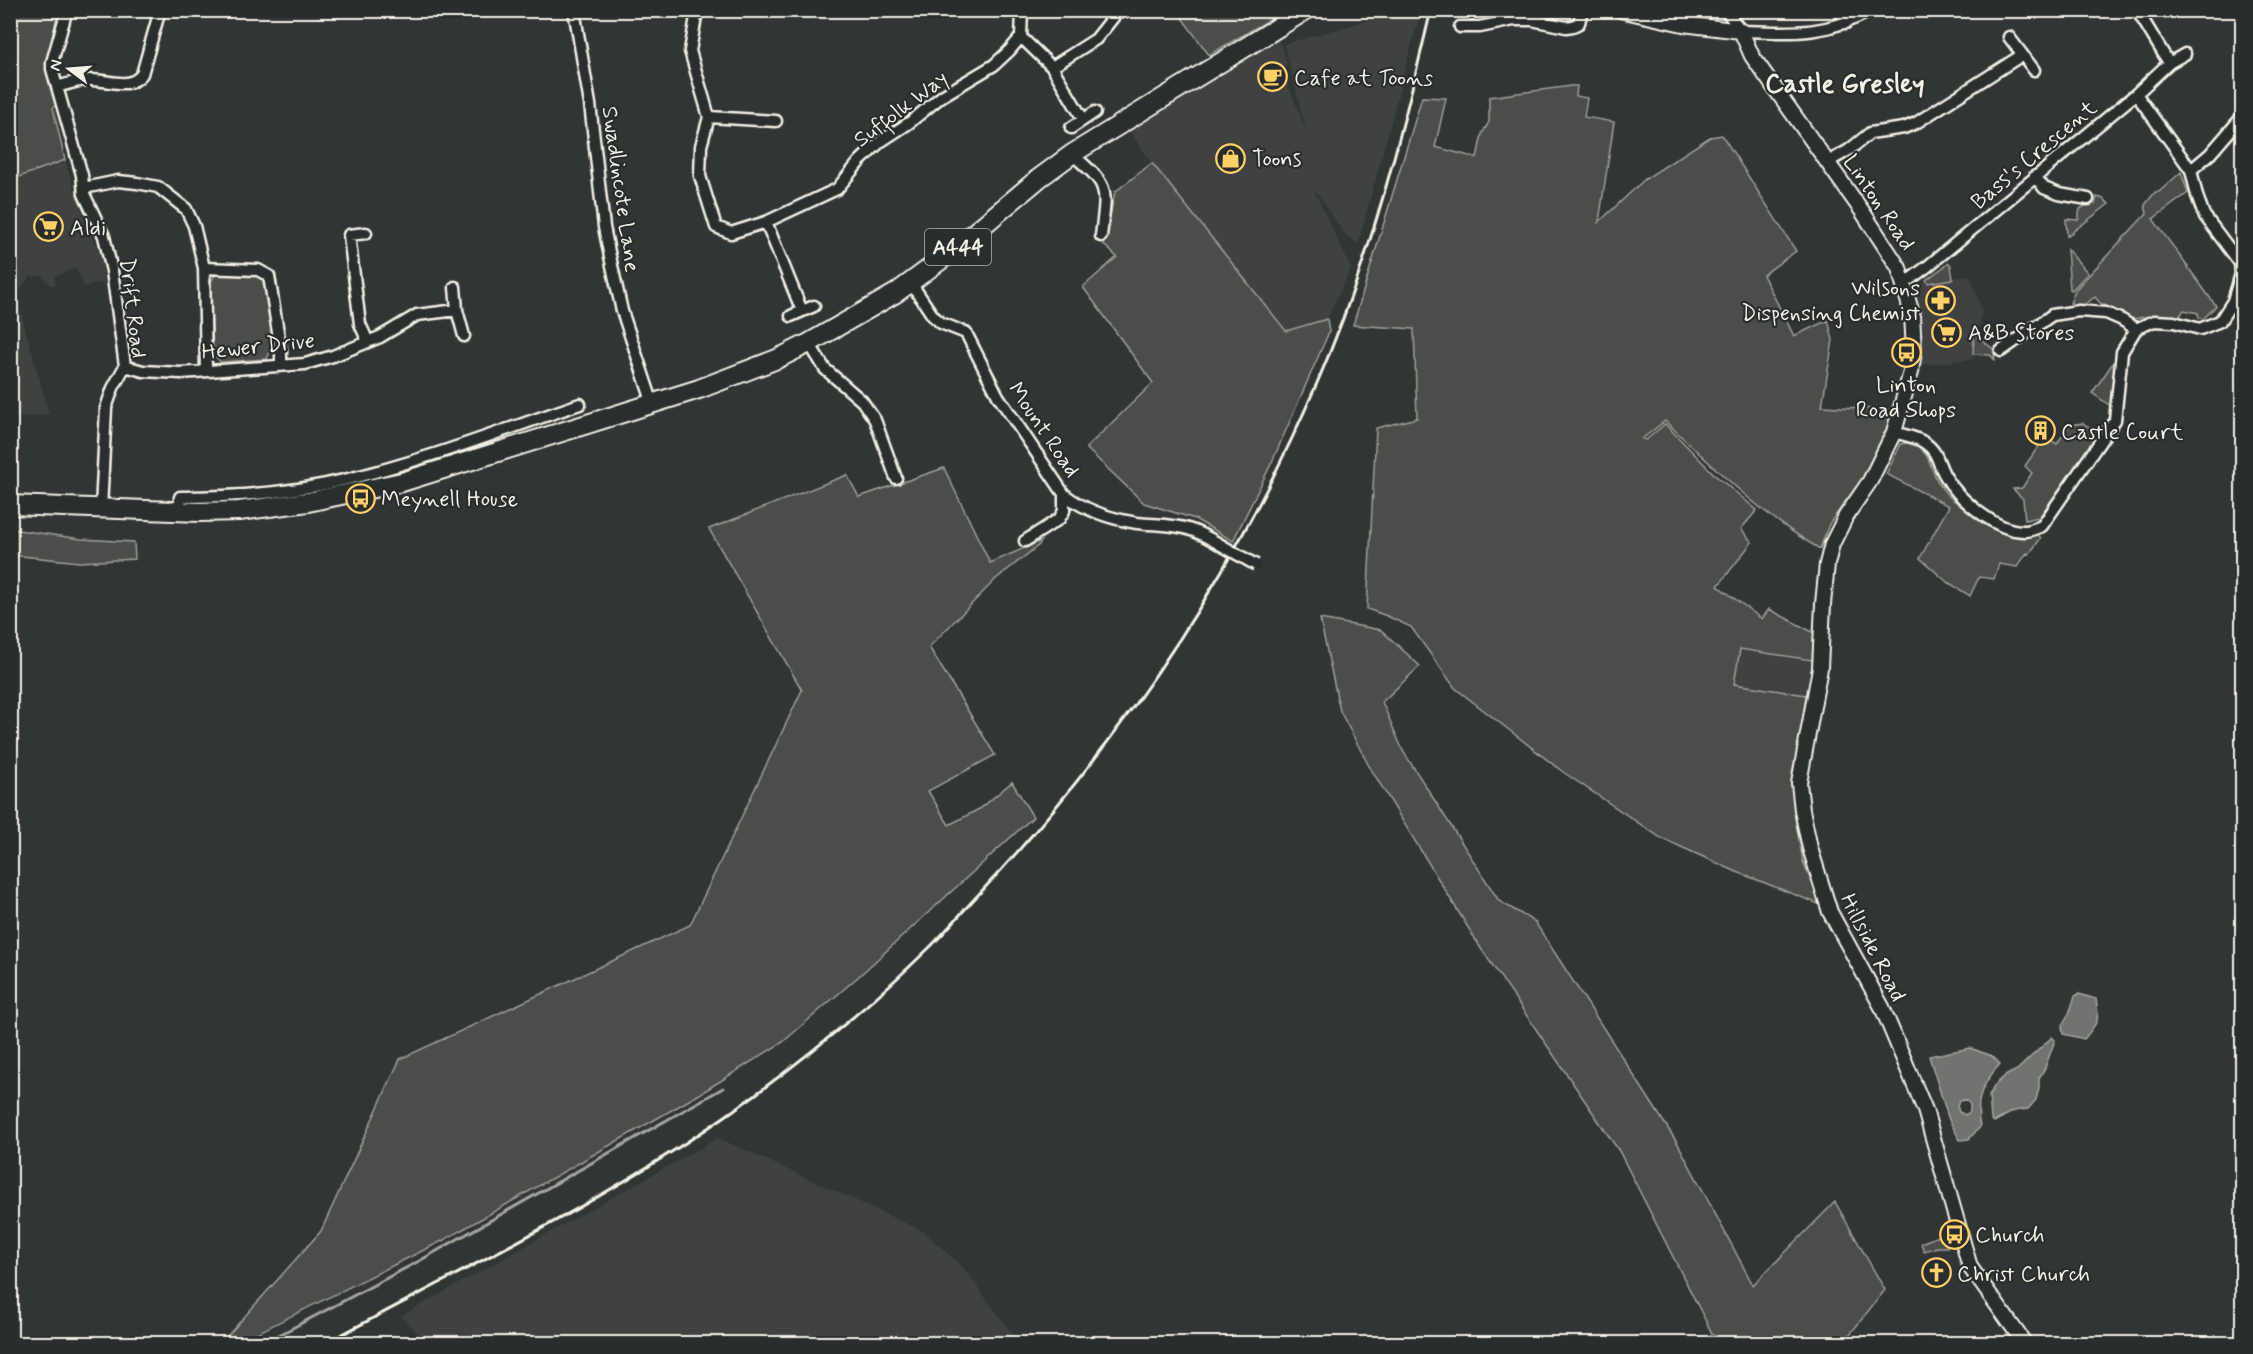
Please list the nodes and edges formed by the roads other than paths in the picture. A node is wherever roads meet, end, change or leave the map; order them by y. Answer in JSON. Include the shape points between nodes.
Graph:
{"nodes":[{"id":1,"x":67,"y":10,"type":"edge"},
{"id":2,"x":160,"y":10,"type":"edge"},
{"id":3,"x":574,"y":10,"type":"edge"},
{"id":4,"x":699,"y":10,"type":"edge"},
{"id":5,"x":1022,"y":10,"type":"edge"},
{"id":6,"x":1119,"y":10,"type":"edge"},
{"id":7,"x":1306,"y":10,"type":"edge"},
{"id":8,"x":1582,"y":10,"type":"edge"},
{"id":9,"x":1620,"y":10,"type":"edge"},
{"id":10,"x":1726,"y":10,"type":"edge"},
{"id":11,"x":1839,"y":10,"type":"edge"},
{"id":12,"x":1872,"y":10,"type":"edge"},
{"id":13,"x":2137,"y":10,"type":"edge"},
{"id":14,"x":1846,"y":23,"type":"junction"},
{"id":15,"x":1460,"y":27,"type":"dead end"},
{"id":16,"x":1741,"y":31,"type":"junction"},
{"id":17,"x":1021,"y":37,"type":"junction"},
{"id":18,"x":2009,"y":37,"type":"dead end"},
{"id":19,"x":2185,"y":54,"type":"dead end"},
{"id":20,"x":2022,"y":55,"type":"junction"},
{"id":21,"x":2169,"y":63,"type":"junction"},
{"id":22,"x":1052,"y":68,"type":"junction"},
{"id":23,"x":2034,"y":70,"type":"dead end"},
{"id":24,"x":57,"y":87,"type":"junction"},
{"id":25,"x":2136,"y":94,"type":"junction"},
{"id":26,"x":1095,"y":112,"type":"dead end"},
{"id":27,"x":709,"y":117,"type":"junction"},
{"id":28,"x":2242,"y":117,"type":"edge"},
{"id":29,"x":1083,"y":119,"type":"junction"},
{"id":30,"x":776,"y":121,"type":"dead end"},
{"id":31,"x":1071,"y":128,"type":"dead end"},
{"id":32,"x":1072,"y":154,"type":"junction"},
{"id":33,"x":1828,"y":162,"type":"junction"},
{"id":34,"x":2191,"y":170,"type":"junction"},
{"id":35,"x":2035,"y":176,"type":"junction"},
{"id":36,"x":84,"y":188,"type":"junction"},
{"id":37,"x":2088,"y":199,"type":"dead end"},
{"id":38,"x":766,"y":222,"type":"junction"},
{"id":39,"x":366,"y":233,"type":"dead end"},
{"id":40,"x":1101,"y":236,"type":"dead end"},
{"id":41,"x":204,"y":268,"type":"junction"},
{"id":42,"x":911,"y":283,"type":"junction"},
{"id":43,"x":1905,"y":283,"type":"junction"},
{"id":44,"x":455,"y":287,"type":"dead end"},
{"id":45,"x":814,"y":306,"type":"dead end"},
{"id":46,"x":457,"y":310,"type":"junction"},
{"id":47,"x":802,"y":311,"type":"junction"},
{"id":48,"x":791,"y":316,"type":"dead end"},
{"id":49,"x":2136,"y":329,"type":"junction"},
{"id":50,"x":464,"y":336,"type":"dead end"},
{"id":51,"x":368,"y":342,"type":"junction"},
{"id":52,"x":809,"y":343,"type":"junction"},
{"id":53,"x":2001,"y":351,"type":"dead end"},
{"id":54,"x":281,"y":365,"type":"junction"},
{"id":55,"x":125,"y":366,"type":"junction"},
{"id":56,"x":206,"y":370,"type":"junction"},
{"id":57,"x":579,"y":404,"type":"dead end"},
{"id":58,"x":654,"y":404,"type":"junction"},
{"id":59,"x":1894,"y":432,"type":"junction"},
{"id":60,"x":1886,"y":452,"type":"joint"},
{"id":61,"x":447,"y":459,"type":"junction"},
{"id":62,"x":896,"y":478,"type":"dead end"},
{"id":63,"x":1064,"y":494,"type":"junction"},
{"id":64,"x":10,"y":505,"type":"edge"},
{"id":65,"x":101,"y":509,"type":"junction"},
{"id":66,"x":1024,"y":541,"type":"dead end"},
{"id":67,"x":1257,"y":565,"type":"dead end"},
{"id":68,"x":2025,"y":1344,"type":"edge"}],
"edges":[{"from":1,"to":24,"type":"street","name":"Drift Road","via":[[52,62]]},
{"from":2,"to":24,"type":"street","via":[[138,79],[124,84],[81,80]]},
{"from":3,"to":58,"type":"street","name":"Swadlincote Lane","via":[[609,252],[629,332]]},
{"from":4,"to":27,"type":"street","via":[[690,51]]},
{"from":5,"to":17,"type":"street"},
{"from":6,"to":22,"type":"street","via":[[1096,39]]},
{"from":7,"to":32,"type":"highway","number":"A444"},
{"from":8,"to":15,"type":"street","via":[[1579,23],[1566,27],[1514,20]]},
{"from":9,"to":16,"type":"street","via":[[1692,26]]},
{"from":10,"to":16,"type":"street"},
{"from":11,"to":14,"type":"street"},
{"from":12,"to":14,"type":"street"},
{"from":13,"to":21,"type":"street"},
{"from":14,"to":16,"type":"street","via":[[1809,32]]},
{"from":16,"to":33,"type":"street","name":"Linton Road","via":[[1752,56]]},
{"from":17,"to":22,"type":"street"},
{"from":17,"to":38,"type":"street","name":"Suffolk Way","via":[[994,65],[942,96],[880,142],[837,189]]},
{"from":18,"to":20,"type":"street"},
{"from":19,"to":21,"type":"street","name":"Bass's Crescent"},
{"from":20,"to":23,"type":"street"},
{"from":20,"to":33,"type":"street","via":[[1916,123],[1870,133]]},
{"from":21,"to":25,"type":"street","name":"Bass's Crescent"},
{"from":22,"to":29,"type":"street"},
{"from":24,"to":36,"type":"street","name":"Drift Road"},
{"from":25,"to":34,"type":"street"},
{"from":25,"to":35,"type":"street","name":"Bass's Crescent"},
{"from":26,"to":29,"type":"street"},
{"from":27,"to":30,"type":"street"},
{"from":27,"to":38,"type":"street","name":"Suffolk Way","via":[[701,146],[700,176],[716,227],[731,233]]},
{"from":28,"to":34,"type":"street"},
{"from":29,"to":31,"type":"street"},
{"from":32,"to":40,"type":"street","via":[[1099,178],[1106,196]]},
{"from":32,"to":42,"type":"highway","number":"A444"},
{"from":33,"to":43,"type":"street","name":"Linton Road"},
{"from":34,"to":49,"type":"street","via":[[2204,215],[2240,263],[2233,301],[2220,321],[2200,328],[2154,321]]},
{"from":35,"to":37,"type":"street","via":[[2044,188]]},
{"from":35,"to":43,"type":"street","name":"Bass's Crescent"},
{"from":36,"to":41,"type":"street","via":[[118,181],[158,187],[186,209]]},
{"from":36,"to":55,"type":"street","name":"Drift Road","via":[[104,236]]},
{"from":38,"to":47,"type":"street"},
{"from":39,"to":51,"type":"street","via":[[349,235],[360,324]]},
{"from":41,"to":54,"type":"street","via":[[258,270],[268,276]]},
{"from":41,"to":56,"type":"street"},
{"from":42,"to":52,"type":"highway","number":"A444"},
{"from":42,"to":63,"type":"street","name":"Mount Road","via":[[933,316],[966,333],[998,396]]},
{"from":43,"to":59,"type":"street","name":"Linton Road","via":[[1914,351]]},
{"from":44,"to":46,"type":"street"},
{"from":45,"to":47,"type":"street"},
{"from":46,"to":50,"type":"street"},
{"from":46,"to":51,"type":"street","name":"Hewer Drive","via":[[417,315]]},
{"from":47,"to":48,"type":"street"},
{"from":49,"to":53,"type":"street","via":[[2106,313],[2052,315]]},
{"from":49,"to":59,"type":"street","via":[[2122,352],[2115,420],[2042,526],[2025,531],[2000,525],[1974,510],[1952,486],[1938,456],[1924,442]]},
{"from":51,"to":54,"type":"street","name":"Hewer Drive","via":[[305,364]]},
{"from":52,"to":58,"type":"highway","number":"A444","via":[[753,370]]},
{"from":52,"to":62,"type":"street","via":[[825,369],[862,401],[875,420]]},
{"from":54,"to":56,"type":"street","name":"Hewer Drive"},
{"from":55,"to":56,"type":"street","name":"Hewer Drive","via":[[143,372]]},
{"from":55,"to":65,"type":"street","name":"Drift Road","via":[[113,388],[105,418]]},
{"from":57,"to":61,"type":"street"},
{"from":58,"to":61,"type":"highway","number":"A444"},
{"from":59,"to":60,"type":"street","name":"Linton Road"},
{"from":60,"to":68,"type":"street","name":"Hillside Road","via":[[1832,544],[1823,604],[1820,668],[1799,783],[1802,810],[1830,912],[1882,1007],[1925,1110],[1970,1267]]},
{"from":61,"to":65,"type":"highway","number":"A444","via":[[402,482],[308,502],[239,511]]},
{"from":63,"to":66,"type":"street","via":[[1064,511],[1059,519]]},
{"from":63,"to":67,"type":"street","name":"Mount Road","bridge":true,"via":[[1095,512],[1137,523],[1189,529]]},
{"from":64,"to":65,"type":"highway","number":"A444"}]}
